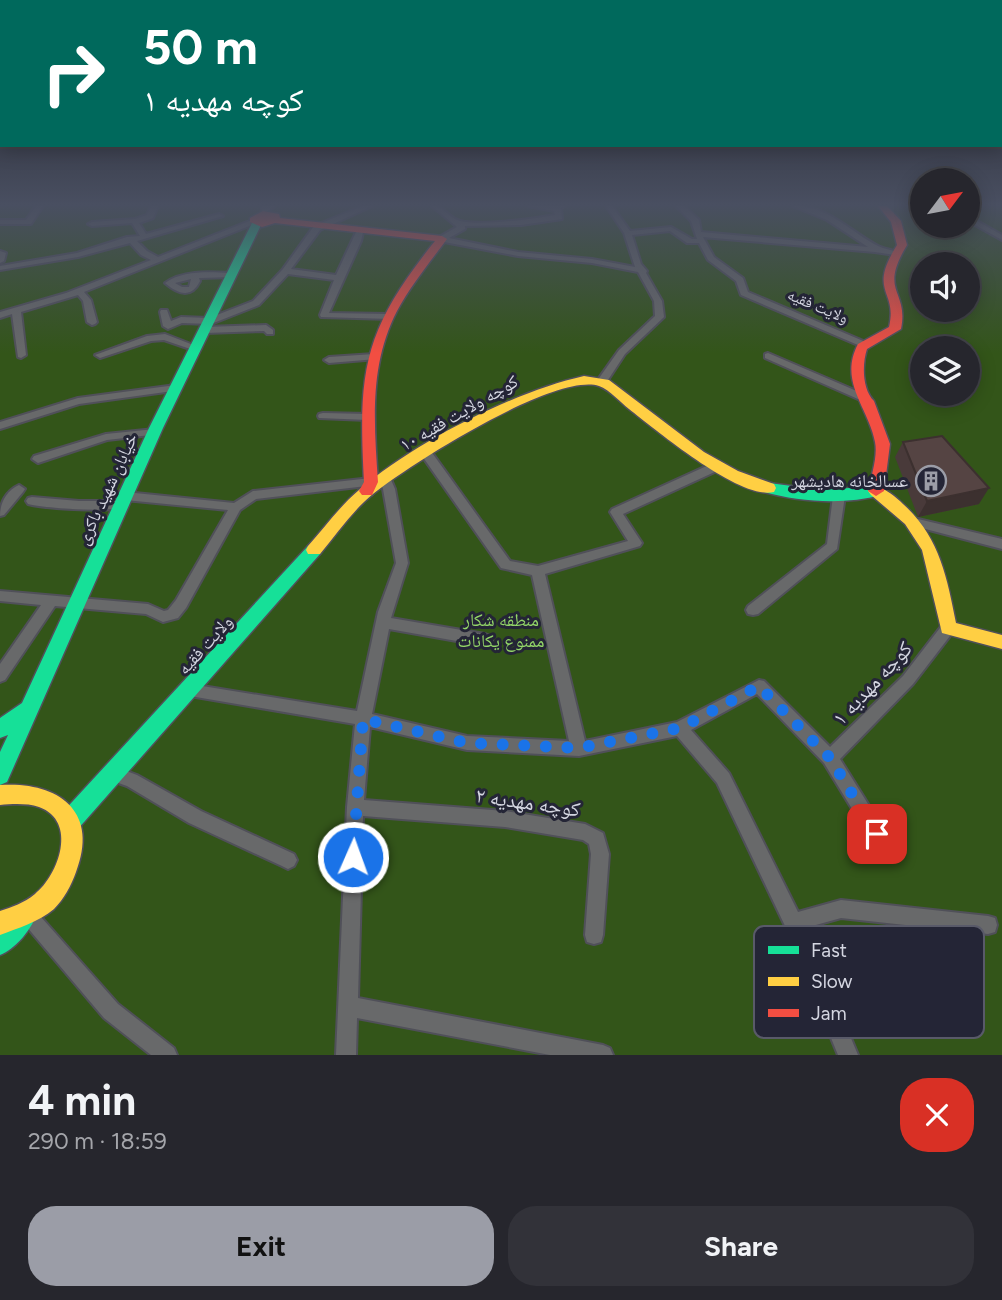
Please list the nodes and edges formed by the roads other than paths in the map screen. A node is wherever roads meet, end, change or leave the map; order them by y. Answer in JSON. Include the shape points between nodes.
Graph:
{"nodes":[{"id":1,"x":77,"y":255,"type":"edge"},
{"id":2,"x":148,"y":255,"type":"edge"},
{"id":3,"x":168,"y":255,"type":"edge"},
{"id":4,"x":241,"y":255,"type":"edge"},
{"id":5,"x":297,"y":255,"type":"edge"},
{"id":6,"x":350,"y":255,"type":"edge"},
{"id":7,"x":429,"y":255,"type":"edge"},
{"id":8,"x":531,"y":255,"type":"edge"},
{"id":9,"x":634,"y":255,"type":"edge"},
{"id":10,"x":710,"y":255,"type":"edge"},
{"id":11,"x":893,"y":255,"type":"edge"},
{"id":12,"x":157,"y":260,"type":"junction"},
{"id":13,"x":0,"y":268,"type":"edge"},
{"id":14,"x":286,"y":271,"type":"junction"},
{"id":15,"x":643,"y":271,"type":"junction"},
{"id":16,"x":230,"y":275,"type":"junction"},
{"id":17,"x":194,"y":276,"type":"dead end"},
{"id":18,"x":340,"y":278,"type":"junction"},
{"id":19,"x":79,"y":291,"type":"junction"},
{"id":20,"x":16,"y":310,"type":"junction"},
{"id":21,"x":164,"y":312,"type":"dead end"},
{"id":22,"x":0,"y":315,"type":"edge"},
{"id":23,"x":326,"y":317,"type":"joint"},
{"id":24,"x":388,"y":317,"type":"junction"},
{"id":25,"x":92,"y":322,"type":"dead end"},
{"id":26,"x":207,"y":325,"type":"junction"},
{"id":27,"x":270,"y":332,"type":"dead end"},
{"id":28,"x":865,"y":345,"type":"junction"},
{"id":29,"x":196,"y":348,"type":"junction"},
{"id":30,"x":21,"y":355,"type":"dead end"},
{"id":31,"x":100,"y":355,"type":"dead end"},
{"id":32,"x":768,"y":356,"type":"dead end"},
{"id":33,"x":374,"y":357,"type":"junction"},
{"id":34,"x":329,"y":360,"type":"dead end"},
{"id":35,"x":602,"y":381,"type":"junction"},
{"id":36,"x":176,"y":388,"type":"junction"},
{"id":37,"x":862,"y":397,"type":"junction"},
{"id":38,"x":323,"y":416,"type":"dead end"},
{"id":39,"x":368,"y":416,"type":"junction"},
{"id":40,"x":0,"y":426,"type":"edge"},
{"id":41,"x":155,"y":432,"type":"junction"},
{"id":42,"x":426,"y":453,"type":"junction"},
{"id":43,"x":38,"y":458,"type":"dead end"},
{"id":44,"x":715,"y":467,"type":"junction"},
{"id":45,"x":374,"y":484,"type":"junction"},
{"id":46,"x":19,"y":489,"type":"dead end"},
{"id":47,"x":876,"y":491,"type":"junction"},
{"id":48,"x":839,"y":496,"type":"junction"},
{"id":49,"x":123,"y":500,"type":"junction"},
{"id":50,"x":33,"y":501,"type":"dead end"},
{"id":51,"x":236,"y":506,"type":"junction"},
{"id":52,"x":0,"y":512,"type":"edge"},
{"id":53,"x":918,"y":523,"type":"junction"},
{"id":54,"x":1002,"y":544,"type":"edge"},
{"id":55,"x":538,"y":571,"type":"junction"},
{"id":56,"x":0,"y":596,"type":"edge"},
{"id":57,"x":51,"y":601,"type":"junction"},
{"id":58,"x":75,"y":604,"type":"junction"},
{"id":59,"x":753,"y":610,"type":"dead end"},
{"id":60,"x":383,"y":622,"type":"junction"},
{"id":61,"x":948,"y":628,"type":"junction"},
{"id":62,"x":485,"y":640,"type":"dead end"},
{"id":63,"x":1002,"y":642,"type":"edge"},
{"id":64,"x":0,"y":676,"type":"edge"},
{"id":65,"x":190,"y":690,"type":"junction"},
{"id":66,"x":28,"y":710,"type":"junction"},
{"id":67,"x":363,"y":719,"type":"junction"},
{"id":68,"x":680,"y":728,"type":"junction"},
{"id":69,"x":0,"y":729,"type":"edge"},
{"id":70,"x":579,"y":748,"type":"junction"},
{"id":71,"x":830,"y":758,"type":"junction"},
{"id":72,"x":113,"y":774,"type":"junction"},
{"id":73,"x":0,"y":775,"type":"edge"},
{"id":74,"x":0,"y":795,"type":"edge"},
{"id":75,"x":355,"y":807,"type":"junction"},
{"id":76,"x":69,"y":822,"type":"junction"},
{"id":77,"x":877,"y":834,"type":"dead end"},
{"id":78,"x":288,"y":860,"type":"dead end"},
{"id":79,"x":27,"y":914,"type":"junction"},
{"id":80,"x":793,"y":922,"type":"junction"},
{"id":81,"x":0,"y":923,"type":"edge"},
{"id":82,"x":988,"y":925,"type":"dead end"},
{"id":83,"x":795,"y":926,"type":"edge"},
{"id":84,"x":594,"y":935,"type":"dead end"},
{"id":85,"x":0,"y":943,"type":"edge"},
{"id":86,"x":347,"y":1006,"type":"junction"},
{"id":87,"x":841,"y":1038,"type":"edge"},
{"id":88,"x":167,"y":1055,"type":"edge"},
{"id":89,"x":346,"y":1055,"type":"edge"},
{"id":90,"x":603,"y":1055,"type":"edge"},
{"id":91,"x":848,"y":1055,"type":"edge"}],
"edges":[{"from":1,"to":13,"type":"street"},
{"from":2,"to":12,"type":"street"},
{"from":3,"to":12,"type":"street"},
{"from":4,"to":16,"type":"street","name":"خیابان شهید باکری"},
{"from":5,"to":14,"type":"street"},
{"from":6,"to":18,"type":"street"},
{"from":7,"to":24,"type":"street"},
{"from":8,"to":15,"type":"street"},
{"from":9,"to":15,"type":"street"},
{"from":10,"to":28,"type":"street","name":"ولایت فقیه","via":[[740,280],[744,293]]},
{"from":11,"to":28,"type":"street","via":[[884,279],[899,318],[895,329]]},
{"from":12,"to":19,"type":"street"},
{"from":14,"to":18,"type":"street"},
{"from":14,"to":26,"type":"street","via":[[256,303]]},
{"from":15,"to":35,"type":"street","via":[[658,301],[660,317],[622,352]]},
{"from":16,"to":17,"type":"street"},
{"from":16,"to":26,"type":"street","name":"خیابان شهید باکری"},
{"from":18,"to":23,"type":"street","via":[[330,294]]},
{"from":19,"to":20,"type":"street"},
{"from":19,"to":25,"type":"street","via":[[87,300]]},
{"from":20,"to":22,"type":"street"},
{"from":20,"to":30,"type":"street"},
{"from":21,"to":26,"type":"street","via":[[168,326],[181,320]]},
{"from":23,"to":24,"type":"street"},
{"from":24,"to":33,"type":"street"},
{"from":26,"to":27,"type":"street"},
{"from":26,"to":29,"type":"street","name":"خیابان شهید باکری"},
{"from":28,"to":37,"type":"street","via":[[857,362]]},
{"from":29,"to":31,"type":"street","via":[[165,337],[150,338]]},
{"from":29,"to":36,"type":"street","name":"خیابان شهید باکری"},
{"from":32,"to":37,"type":"street"},
{"from":33,"to":34,"type":"street"},
{"from":33,"to":39,"type":"street"},
{"from":35,"to":42,"type":"street","name":"کوچه ولایت فقیه ۱۰","via":[[575,379],[523,397]]},
{"from":35,"to":44,"type":"street"},
{"from":36,"to":40,"type":"street","via":[[78,401]]},
{"from":36,"to":41,"type":"street","name":"خیابان شهید باکری"},
{"from":37,"to":47,"type":"street","via":[[883,444]]},
{"from":38,"to":39,"type":"street"},
{"from":39,"to":45,"type":"street"},
{"from":41,"to":43,"type":"street","via":[[106,437]]},
{"from":41,"to":49,"type":"street","name":"خیابان شهید باکری"},
{"from":42,"to":45,"type":"street","name":"کوچه ولایت فقیه ۱۰"},
{"from":42,"to":55,"type":"street","via":[[506,565]]},
{"from":44,"to":48,"type":"street","via":[[741,481],[799,495]]},
{"from":44,"to":55,"type":"street","via":[[616,512],[636,543]]},
{"from":45,"to":51,"type":"street","via":[[267,492]]},
{"from":45,"to":60,"type":"street","via":[[389,489],[402,562]]},
{"from":45,"to":65,"type":"street","name":"ولایت فقیه"},
{"from":46,"to":52,"type":"street"},
{"from":47,"to":48,"type":"street"},
{"from":47,"to":53,"type":"street"},
{"from":48,"to":59,"type":"street","via":[[833,546]]},
{"from":49,"to":50,"type":"street","via":[[79,505]]},
{"from":49,"to":51,"type":"street"},
{"from":49,"to":58,"type":"street","name":"خیابان شهید باکری"},
{"from":51,"to":58,"type":"street","via":[[173,614],[163,617],[148,610]]},
{"from":53,"to":54,"type":"street"},
{"from":53,"to":61,"type":"street","via":[[934,553]]},
{"from":55,"to":70,"type":"street"},
{"from":56,"to":57,"type":"street"},
{"from":57,"to":58,"type":"street"},
{"from":57,"to":64,"type":"street"},
{"from":58,"to":66,"type":"street","name":"خیابان شهید باکری"},
{"from":60,"to":62,"type":"street"},
{"from":60,"to":67,"type":"street"},
{"from":61,"to":63,"type":"street"},
{"from":61,"to":71,"type":"street","name":"کوچه مهدیه ۱","via":[[908,680]]},
{"from":65,"to":67,"type":"street"},
{"from":65,"to":72,"type":"street","name":"ولایت فقیه"},
{"from":66,"to":69,"type":"street"},
{"from":66,"to":73,"type":"street","name":"خیابان شهید باکری"},
{"from":67,"to":70,"type":"street","via":[[467,743]]},
{"from":67,"to":75,"type":"street"},
{"from":68,"to":70,"type":"street"},
{"from":68,"to":71,"type":"street","via":[[759,686]]},
{"from":68,"to":80,"type":"street","via":[[723,778]]},
{"from":71,"to":77,"type":"street"},
{"from":72,"to":76,"type":"street","name":"ولایت فقیه"},
{"from":72,"to":78,"type":"street"},
{"from":74,"to":76,"type":"street","via":[[42,798],[54,803]]},
{"from":75,"to":84,"type":"street","name":"کوچه مهدیه ۲","via":[[585,832],[597,839],[600,854]]},
{"from":75,"to":86,"type":"street"},
{"from":76,"to":79,"type":"street","via":[[73,855],[65,877],[49,898]]},
{"from":79,"to":81,"type":"street"},
{"from":79,"to":85,"type":"street"},
{"from":79,"to":88,"type":"street","via":[[111,1011]]},
{"from":80,"to":82,"type":"street","via":[[841,909]]},
{"from":80,"to":83,"type":"street"},
{"from":86,"to":89,"type":"street"},
{"from":86,"to":90,"type":"street"},
{"from":87,"to":91,"type":"street"}]}
